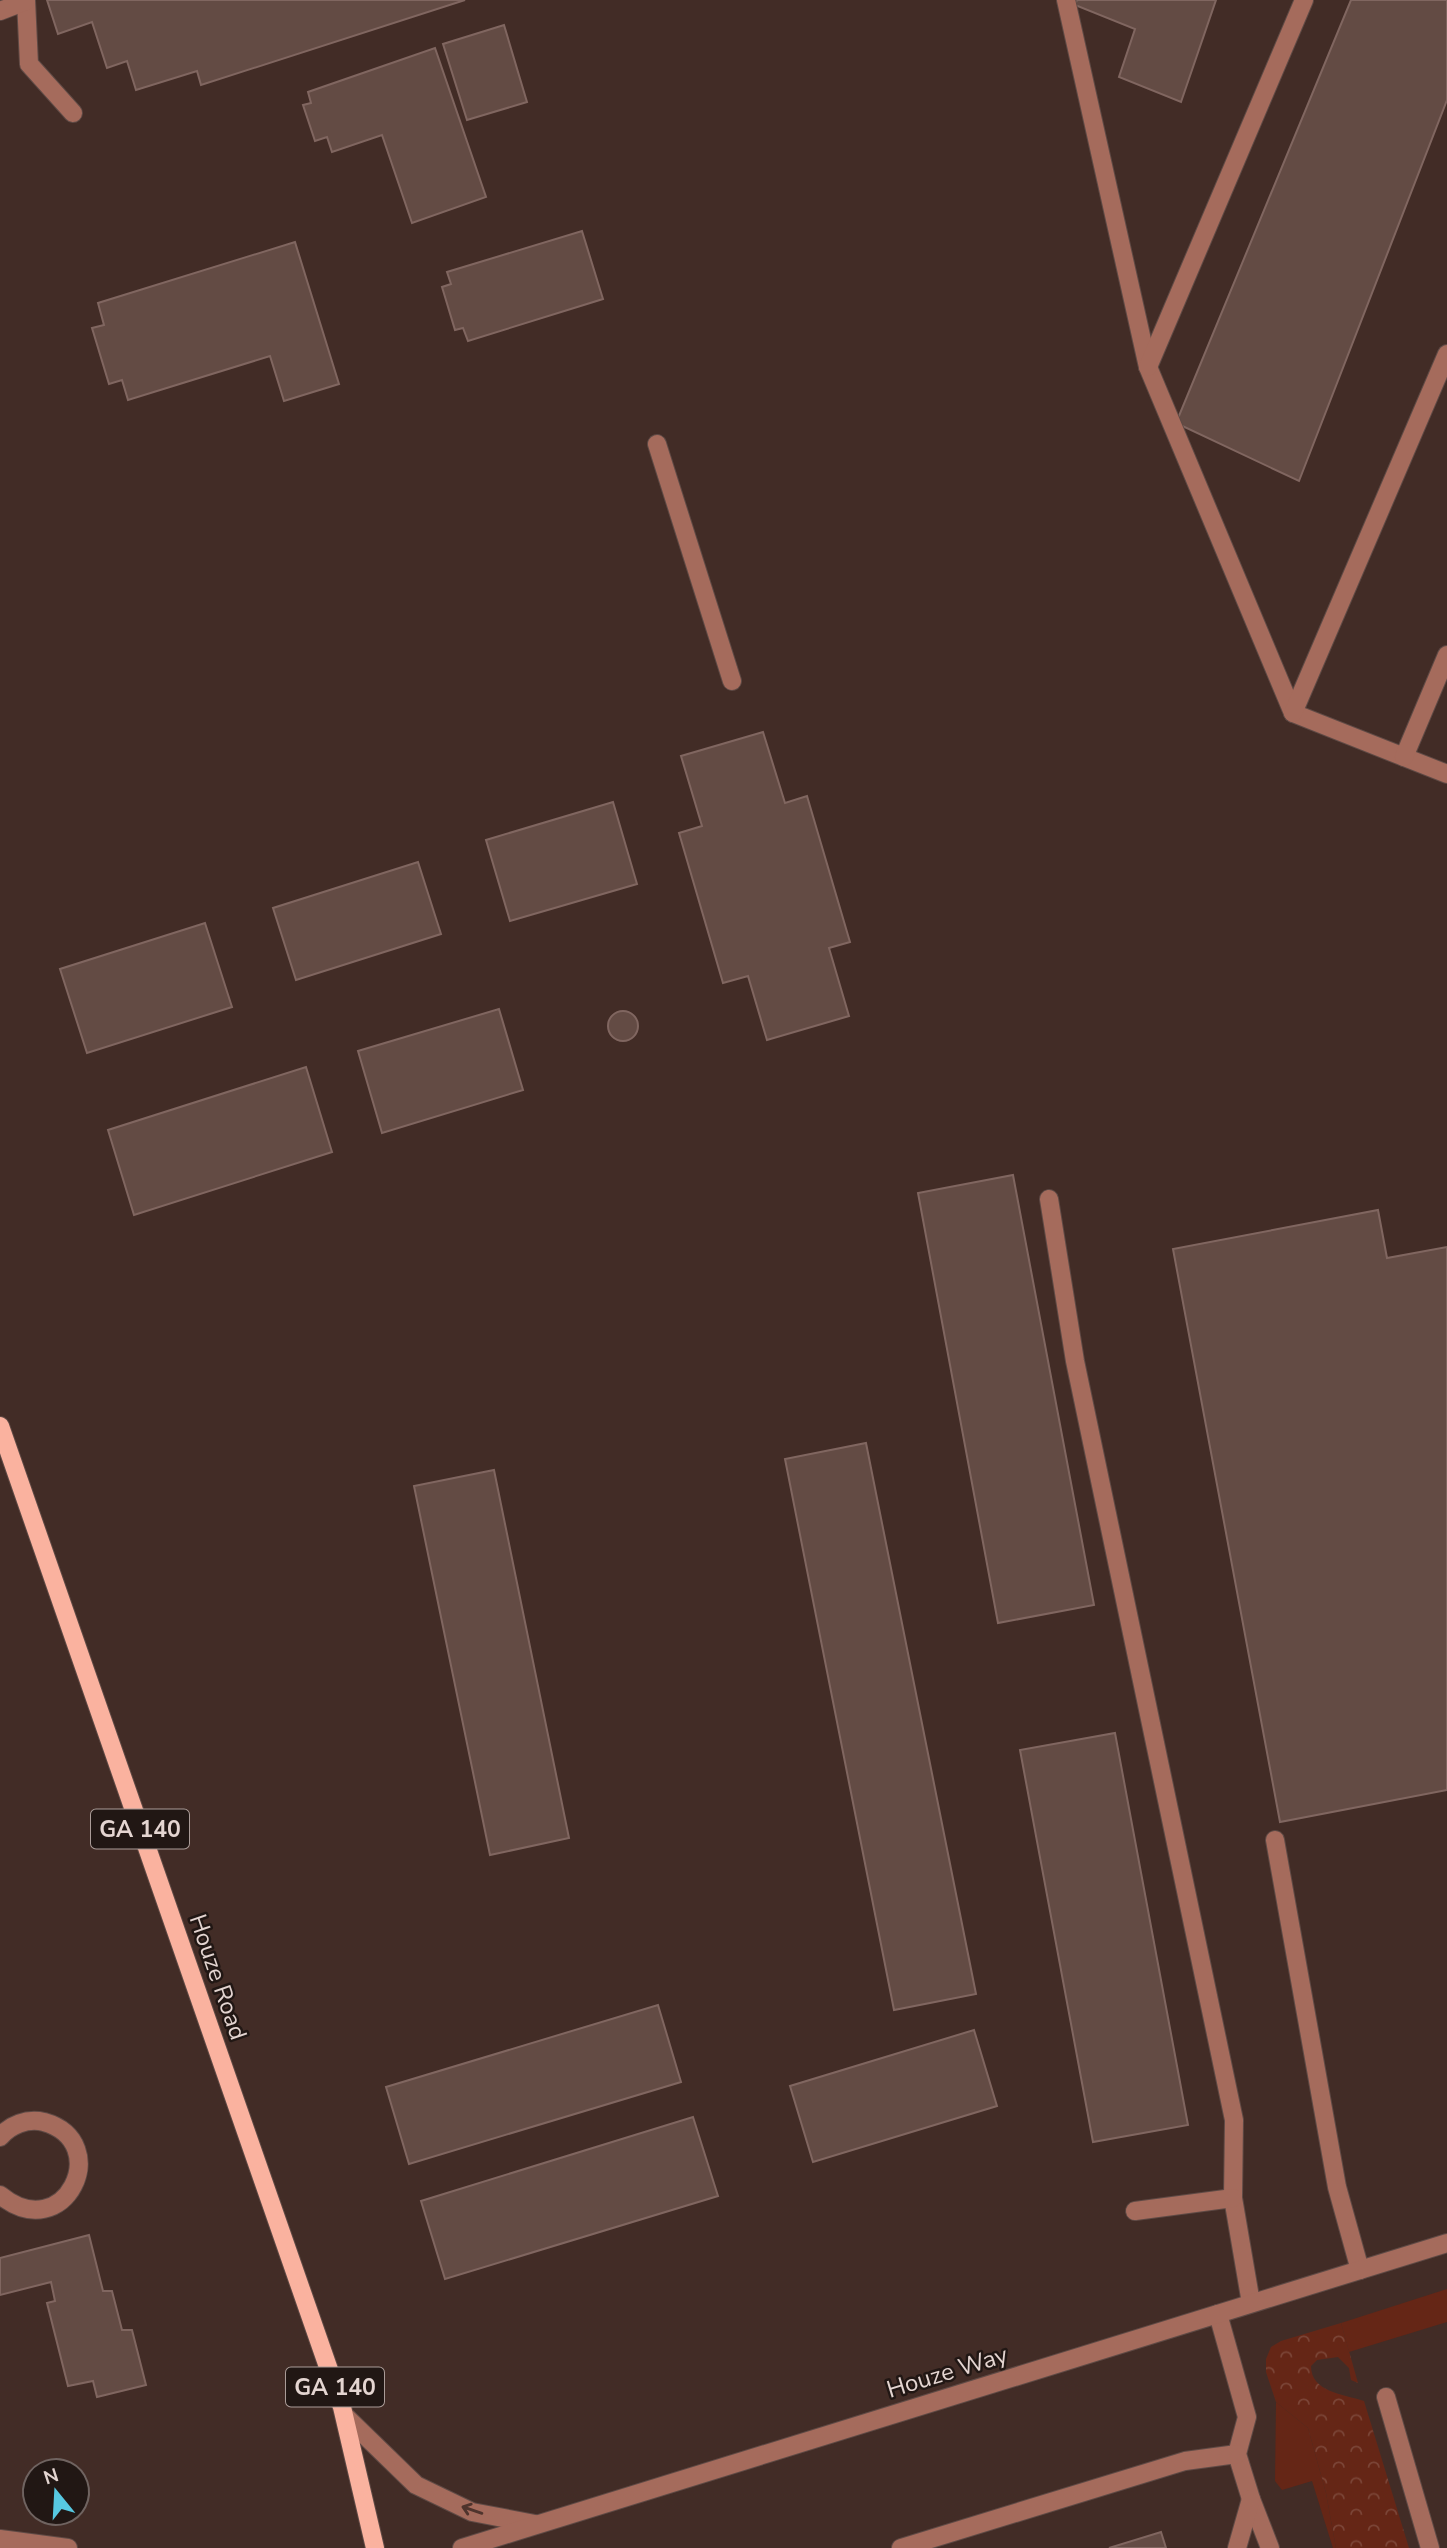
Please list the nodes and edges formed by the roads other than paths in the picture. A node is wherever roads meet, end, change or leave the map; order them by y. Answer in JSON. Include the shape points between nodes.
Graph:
{"nodes":[{"id":1,"x":1066,"y":0,"type":"edge"},
{"id":2,"x":1304,"y":0,"type":"edge"},
{"id":3,"x":26,"y":1,"type":"edge"},
{"id":4,"x":0,"y":11,"type":"edge"},
{"id":5,"x":73,"y":113,"type":"dead end"},
{"id":6,"x":1447,"y":354,"type":"edge"},
{"id":7,"x":1148,"y":367,"type":"junction"},
{"id":8,"x":657,"y":444,"type":"dead end"},
{"id":9,"x":1447,"y":655,"type":"edge"},
{"id":10,"x":732,"y":681,"type":"dead end"},
{"id":11,"x":1293,"y":713,"type":"junction"},
{"id":12,"x":1404,"y":757,"type":"junction"},
{"id":13,"x":1447,"y":774,"type":"edge"},
{"id":14,"x":1049,"y":1199,"type":"dead end"},
{"id":15,"x":0,"y":1426,"type":"edge"},
{"id":16,"x":1275,"y":1840,"type":"dead end"},
{"id":17,"x":0,"y":2137,"type":"edge"},
{"id":18,"x":1233,"y":2198,"type":"junction"},
{"id":19,"x":4,"y":2203,"type":"edge"},
{"id":20,"x":1136,"y":2211,"type":"dead end"},
{"id":21,"x":1447,"y":2243,"type":"edge"},
{"id":22,"x":1360,"y":2270,"type":"junction"},
{"id":23,"x":1251,"y":2303,"type":"junction"},
{"id":24,"x":1219,"y":2314,"type":"junction"},
{"id":25,"x":1386,"y":2397,"type":"dead end"},
{"id":26,"x":345,"y":2416,"type":"junction"},
{"id":27,"x":1237,"y":2454,"type":"junction"},
{"id":28,"x":1251,"y":2499,"type":"junction"},
{"id":29,"x":538,"y":2525,"type":"junction"},
{"id":30,"x":0,"y":2539,"type":"edge"},
{"id":31,"x":68,"y":2548,"type":"edge"},
{"id":32,"x":375,"y":2548,"type":"edge"},
{"id":33,"x":462,"y":2548,"type":"edge"},
{"id":34,"x":901,"y":2548,"type":"edge"},
{"id":35,"x":1237,"y":2548,"type":"edge"},
{"id":36,"x":1270,"y":2548,"type":"edge"},
{"id":37,"x":1430,"y":2548,"type":"edge"}],
"edges":[{"from":1,"to":7,"type":"street"},
{"from":2,"to":7,"type":"street"},
{"from":3,"to":4,"type":"street"},
{"from":3,"to":5,"type":"street","via":[[29,64]]},
{"from":6,"to":11,"type":"street"},
{"from":7,"to":11,"type":"street"},
{"from":8,"to":10,"type":"street"},
{"from":9,"to":12,"type":"street"},
{"from":11,"to":12,"type":"street"},
{"from":12,"to":13,"type":"street"},
{"from":14,"to":18,"type":"street","via":[[1075,1362],[1234,2120]]},
{"from":15,"to":26,"type":"main road","name":"Houze Road","number":"GA 140"},
{"from":16,"to":22,"type":"street","via":[[1337,2187]]},
{"from":17,"to":19,"type":"street","via":[[22,2122],[39,2121],[56,2126],[78,2153],[74,2187],[62,2200],[29,2210]]},
{"from":18,"to":20,"type":"street"},
{"from":18,"to":23,"type":"street"},
{"from":21,"to":22,"type":"street","name":"Houze Way"},
{"from":22,"to":23,"type":"street","name":"Houze Way"},
{"from":23,"to":24,"type":"street","name":"Houze Way"},
{"from":24,"to":27,"type":"street","via":[[1247,2417]]},
{"from":24,"to":29,"type":"street","name":"Houze Way"},
{"from":25,"to":37,"type":"street"},
{"from":29,"to":26,"type":"street","one_way":true,"via":[[472,2512],[416,2485]]},
{"from":26,"to":32,"type":"main road","name":"Houze Road","number":"GA 140"},
{"from":27,"to":28,"type":"street"},
{"from":27,"to":34,"type":"street","via":[[1185,2461]]},
{"from":28,"to":35,"type":"street"},
{"from":28,"to":36,"type":"street"},
{"from":29,"to":33,"type":"street","name":"Houze Way"},
{"from":30,"to":31,"type":"street"}]}
